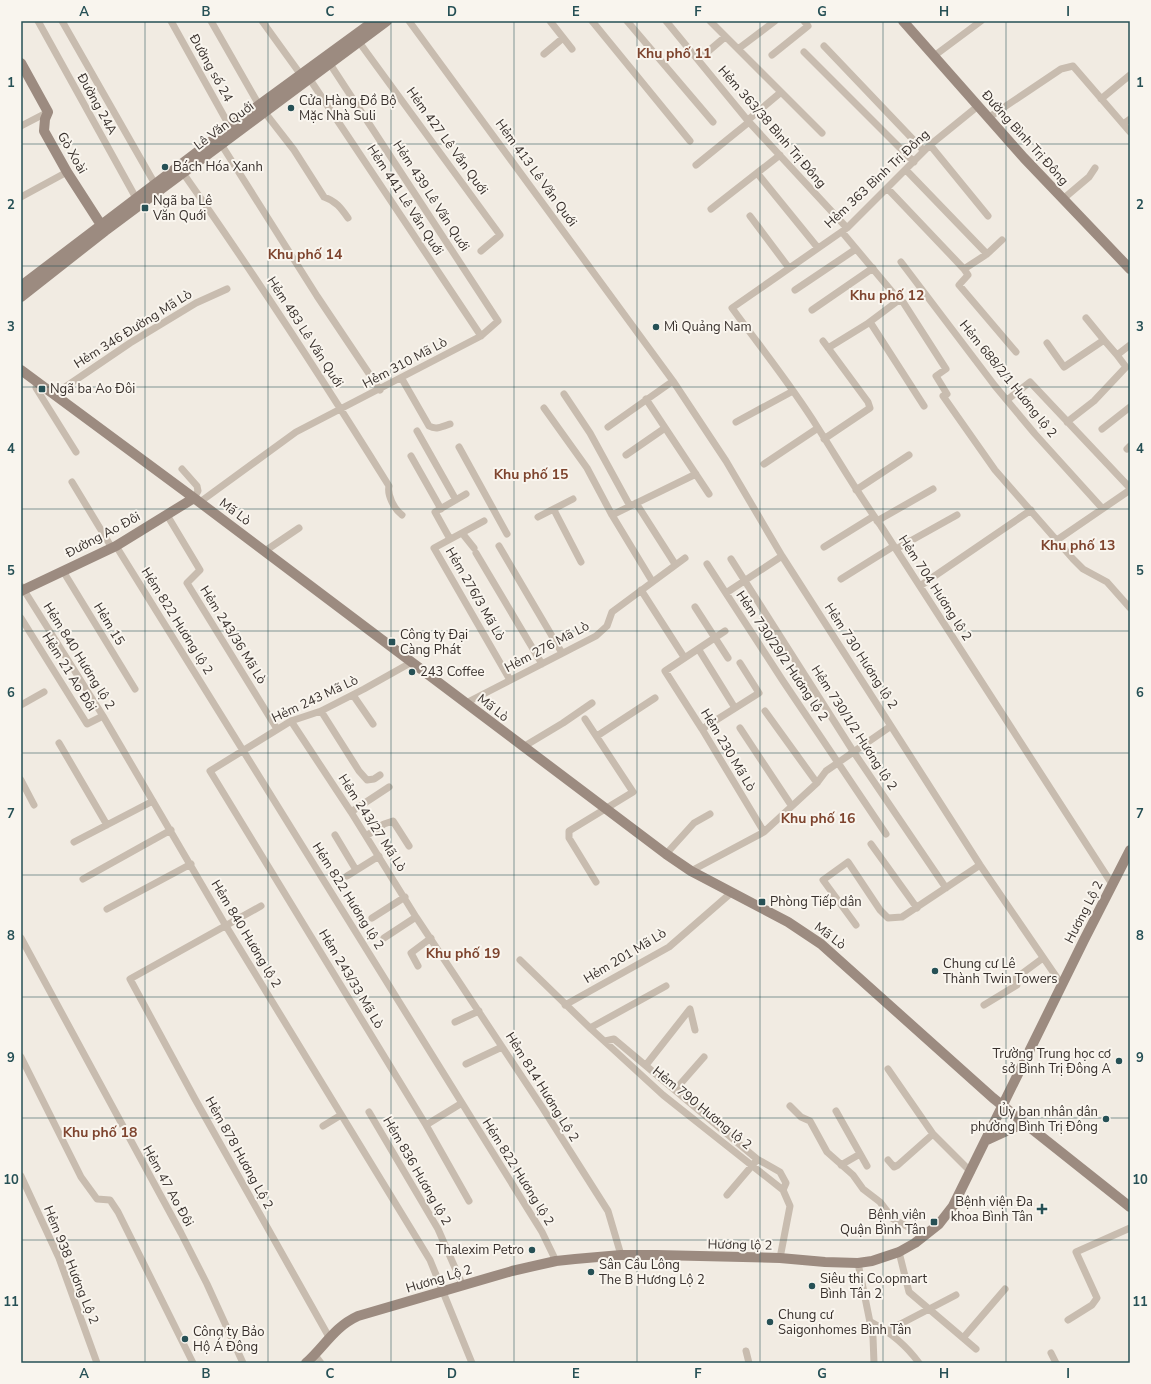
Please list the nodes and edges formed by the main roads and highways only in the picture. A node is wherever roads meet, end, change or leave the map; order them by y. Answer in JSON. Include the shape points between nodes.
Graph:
{"nodes":[{"id":1,"x":374,"y":21,"type":"edge"},
{"id":2,"x":387,"y":21,"type":"edge"},
{"id":3,"x":903,"y":21,"type":"edge"},
{"id":4,"x":343,"y":48,"type":"junction"},
{"id":5,"x":21,"y":63,"type":"edge"},
{"id":6,"x":305,"y":76,"type":"junction"},
{"id":7,"x":262,"y":108,"type":"junction"},
{"id":8,"x":103,"y":228,"type":"junction"},
{"id":9,"x":1130,"y":269,"type":"edge"},
{"id":10,"x":21,"y":286,"type":"edge"},
{"id":11,"x":21,"y":297,"type":"edge"},
{"id":12,"x":21,"y":370,"type":"edge"},
{"id":13,"x":197,"y":500,"type":"junction"},
{"id":14,"x":22,"y":589,"type":"edge"},
{"id":15,"x":1130,"y":850,"type":"edge"},
{"id":16,"x":1004,"y":1107,"type":"junction"},
{"id":17,"x":1024,"y":1123,"type":"junction"},
{"id":18,"x":987,"y":1140,"type":"junction"},
{"id":19,"x":1130,"y":1207,"type":"edge"},
{"id":20,"x":621,"y":1255,"type":"joint"},
{"id":21,"x":858,"y":1263,"type":"joint"},
{"id":22,"x":318,"y":1359,"type":"edge"},
{"id":23,"x":306,"y":1363,"type":"edge"}],
"edges":[{"from":1,"to":4,"type":"main road","name":"Lê Văn Quới"},
{"from":2,"to":4,"type":"main road","name":"Lê Văn Quới","via":[[360,42]]},
{"from":3,"to":9,"type":"main road","name":"Đường Bình Trị Đông","via":[[988,118]]},
{"from":4,"to":6,"type":"main road","name":"Lê Văn Quới"},
{"from":4,"to":6,"type":"main road","name":"Lê Văn Quới","via":[[330,64]]},
{"from":5,"to":8,"type":"main road","name":"Gò Xoài","via":[[48,112],[44,131]]},
{"from":6,"to":7,"type":"main road","name":"Lê Văn Quới"},
{"from":7,"to":8,"type":"main road","name":"Lê Văn Quới","via":[[183,173]]},
{"from":7,"to":8,"type":"main road","name":"Lê Văn Quới","via":[[230,128],[136,198]]},
{"from":8,"to":10,"type":"main road","name":"Lê Văn Quới"},
{"from":8,"to":11,"type":"main road","name":"Lê Văn Quới"},
{"from":12,"to":13,"type":"main road","name":"Mã Lò"},
{"from":13,"to":14,"type":"main road","name":"Đường Ao Đôi","via":[[114,547]]},
{"from":13,"to":16,"type":"main road","name":"Mã Lò","via":[[666,854],[691,871],[788,922],[821,944]]},
{"from":15,"to":16,"type":"main road","name":"Hương Lộ 2"},
{"from":16,"to":17,"type":"main road","name":"Mã Lò"},
{"from":16,"to":18,"type":"main road","name":"Hương Lộ 2"},
{"from":17,"to":18,"type":"main road"},
{"from":17,"to":19,"type":"main road","name":"Mã Lò"},
{"from":18,"to":21,"type":"main road","name":"Hương Lộ 2","via":[[953,1206],[939,1224],[899,1252],[885,1258]]},
{"from":20,"to":21,"type":"main road","name":"Hương lộ 2","via":[[780,1258]]},
{"from":20,"to":22,"type":"main road","name":"Hương Lộ 2","via":[[556,1261],[512,1271],[358,1316],[345,1322],[329,1337]]},
{"from":22,"to":23,"type":"main road","name":"Hương Lộ 2"}]}
